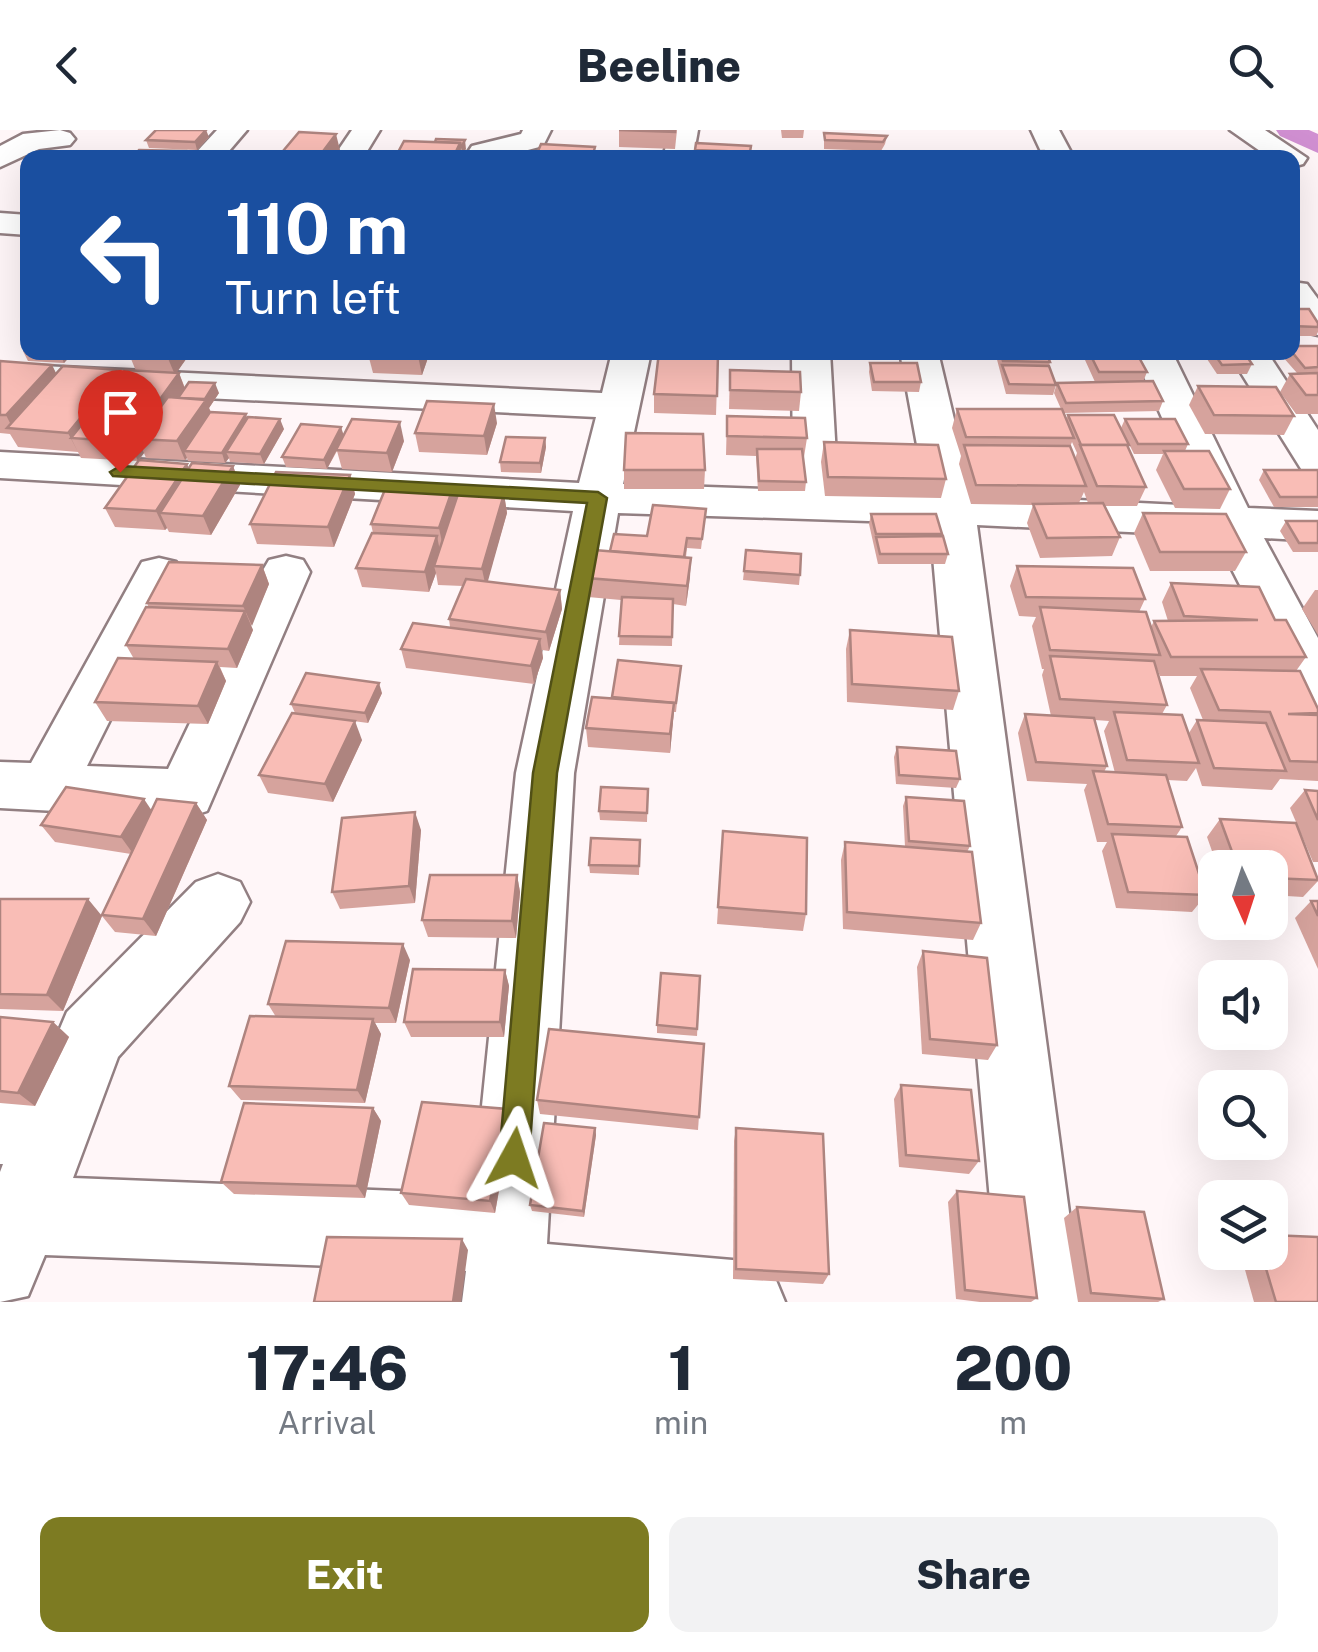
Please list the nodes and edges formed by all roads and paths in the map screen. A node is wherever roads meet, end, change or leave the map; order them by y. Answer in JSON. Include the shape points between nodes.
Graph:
{"nodes":[{"id":1,"x":233,"y":130,"type":"edge"},
{"id":2,"x":536,"y":130,"type":"edge"},
{"id":3,"x":1244,"y":130,"type":"edge"},
{"id":4,"x":62,"y":142,"type":"edge"},
{"id":5,"x":27,"y":150,"type":"edge"},
{"id":6,"x":214,"y":150,"type":"edge"},
{"id":7,"x":491,"y":150,"type":"edge"},
{"id":8,"x":1278,"y":150,"type":"edge"},
{"id":9,"x":1300,"y":300,"type":"edge"},
{"id":10,"x":1318,"y":324,"type":"edge"},
{"id":11,"x":20,"y":343,"type":"edge"},
{"id":12,"x":630,"y":360,"type":"edge"},
{"id":13,"x":811,"y":360,"type":"edge"},
{"id":14,"x":921,"y":360,"type":"edge"},
{"id":15,"x":1156,"y":360,"type":"edge"},
{"id":16,"x":1253,"y":360,"type":"edge"},
{"id":17,"x":0,"y":362,"type":"edge"},
{"id":18,"x":274,"y":370,"type":"edge"},
{"id":19,"x":0,"y":376,"type":"edge"},
{"id":20,"x":619,"y":406,"type":"junction"},
{"id":21,"x":1318,"y":462,"type":"edge"},
{"id":22,"x":0,"y":465,"type":"edge"},
{"id":23,"x":598,"y":498,"type":"junction"},
{"id":24,"x":816,"y":504,"type":"junction"},
{"id":25,"x":952,"y":508,"type":"junction"},
{"id":26,"x":1231,"y":522,"type":"junction"},
{"id":27,"x":1318,"y":526,"type":"edge"},
{"id":28,"x":286,"y":572,"type":"dead end"},
{"id":29,"x":159,"y":574,"type":"edge"},
{"id":30,"x":1318,"y":687,"type":"edge"},
{"id":31,"x":24,"y":786,"type":"edge"},
{"id":32,"x":218,"y":902,"type":"dead end"},
{"id":33,"x":28,"y":1127,"type":"edge"},
{"id":34,"x":11,"y":1241,"type":"edge"},
{"id":35,"x":505,"y":1272,"type":"edge"},
{"id":36,"x":744,"y":1302,"type":"edge"},
{"id":37,"x":1040,"y":1302,"type":"edge"}],
"edges":[{"from":1,"to":6,"type":"street"},
{"from":2,"to":7,"type":"street","via":[[533,140]]},
{"from":3,"to":8,"type":"street"},
{"from":4,"to":5,"type":"street","via":[[33,140]]},
{"from":9,"to":10,"type":"street"},
{"from":11,"to":17,"type":"street"},
{"from":12,"to":20,"type":"street"},
{"from":13,"to":24,"type":"street"},
{"from":14,"to":25,"type":"street"},
{"from":15,"to":26,"type":"street"},
{"from":16,"to":21,"type":"street"},
{"from":18,"to":19,"type":"street"},
{"from":18,"to":20,"type":"street"},
{"from":20,"to":23,"type":"street"},
{"from":22,"to":23,"type":"street"},
{"from":23,"to":24,"type":"street"},
{"from":23,"to":35,"type":"street","via":[[545,773]]},
{"from":24,"to":25,"type":"street"},
{"from":25,"to":26,"type":"street"},
{"from":25,"to":37,"type":"street"},
{"from":26,"to":27,"type":"street"},
{"from":26,"to":30,"type":"street"},
{"from":28,"to":31,"type":"street","via":[[186,794]]},
{"from":29,"to":31,"type":"street"},
{"from":32,"to":33,"type":"street","via":[[91,1036]]},
{"from":33,"to":34,"type":"street"},
{"from":34,"to":35,"type":"street"},
{"from":35,"to":36,"type":"street"}]}
